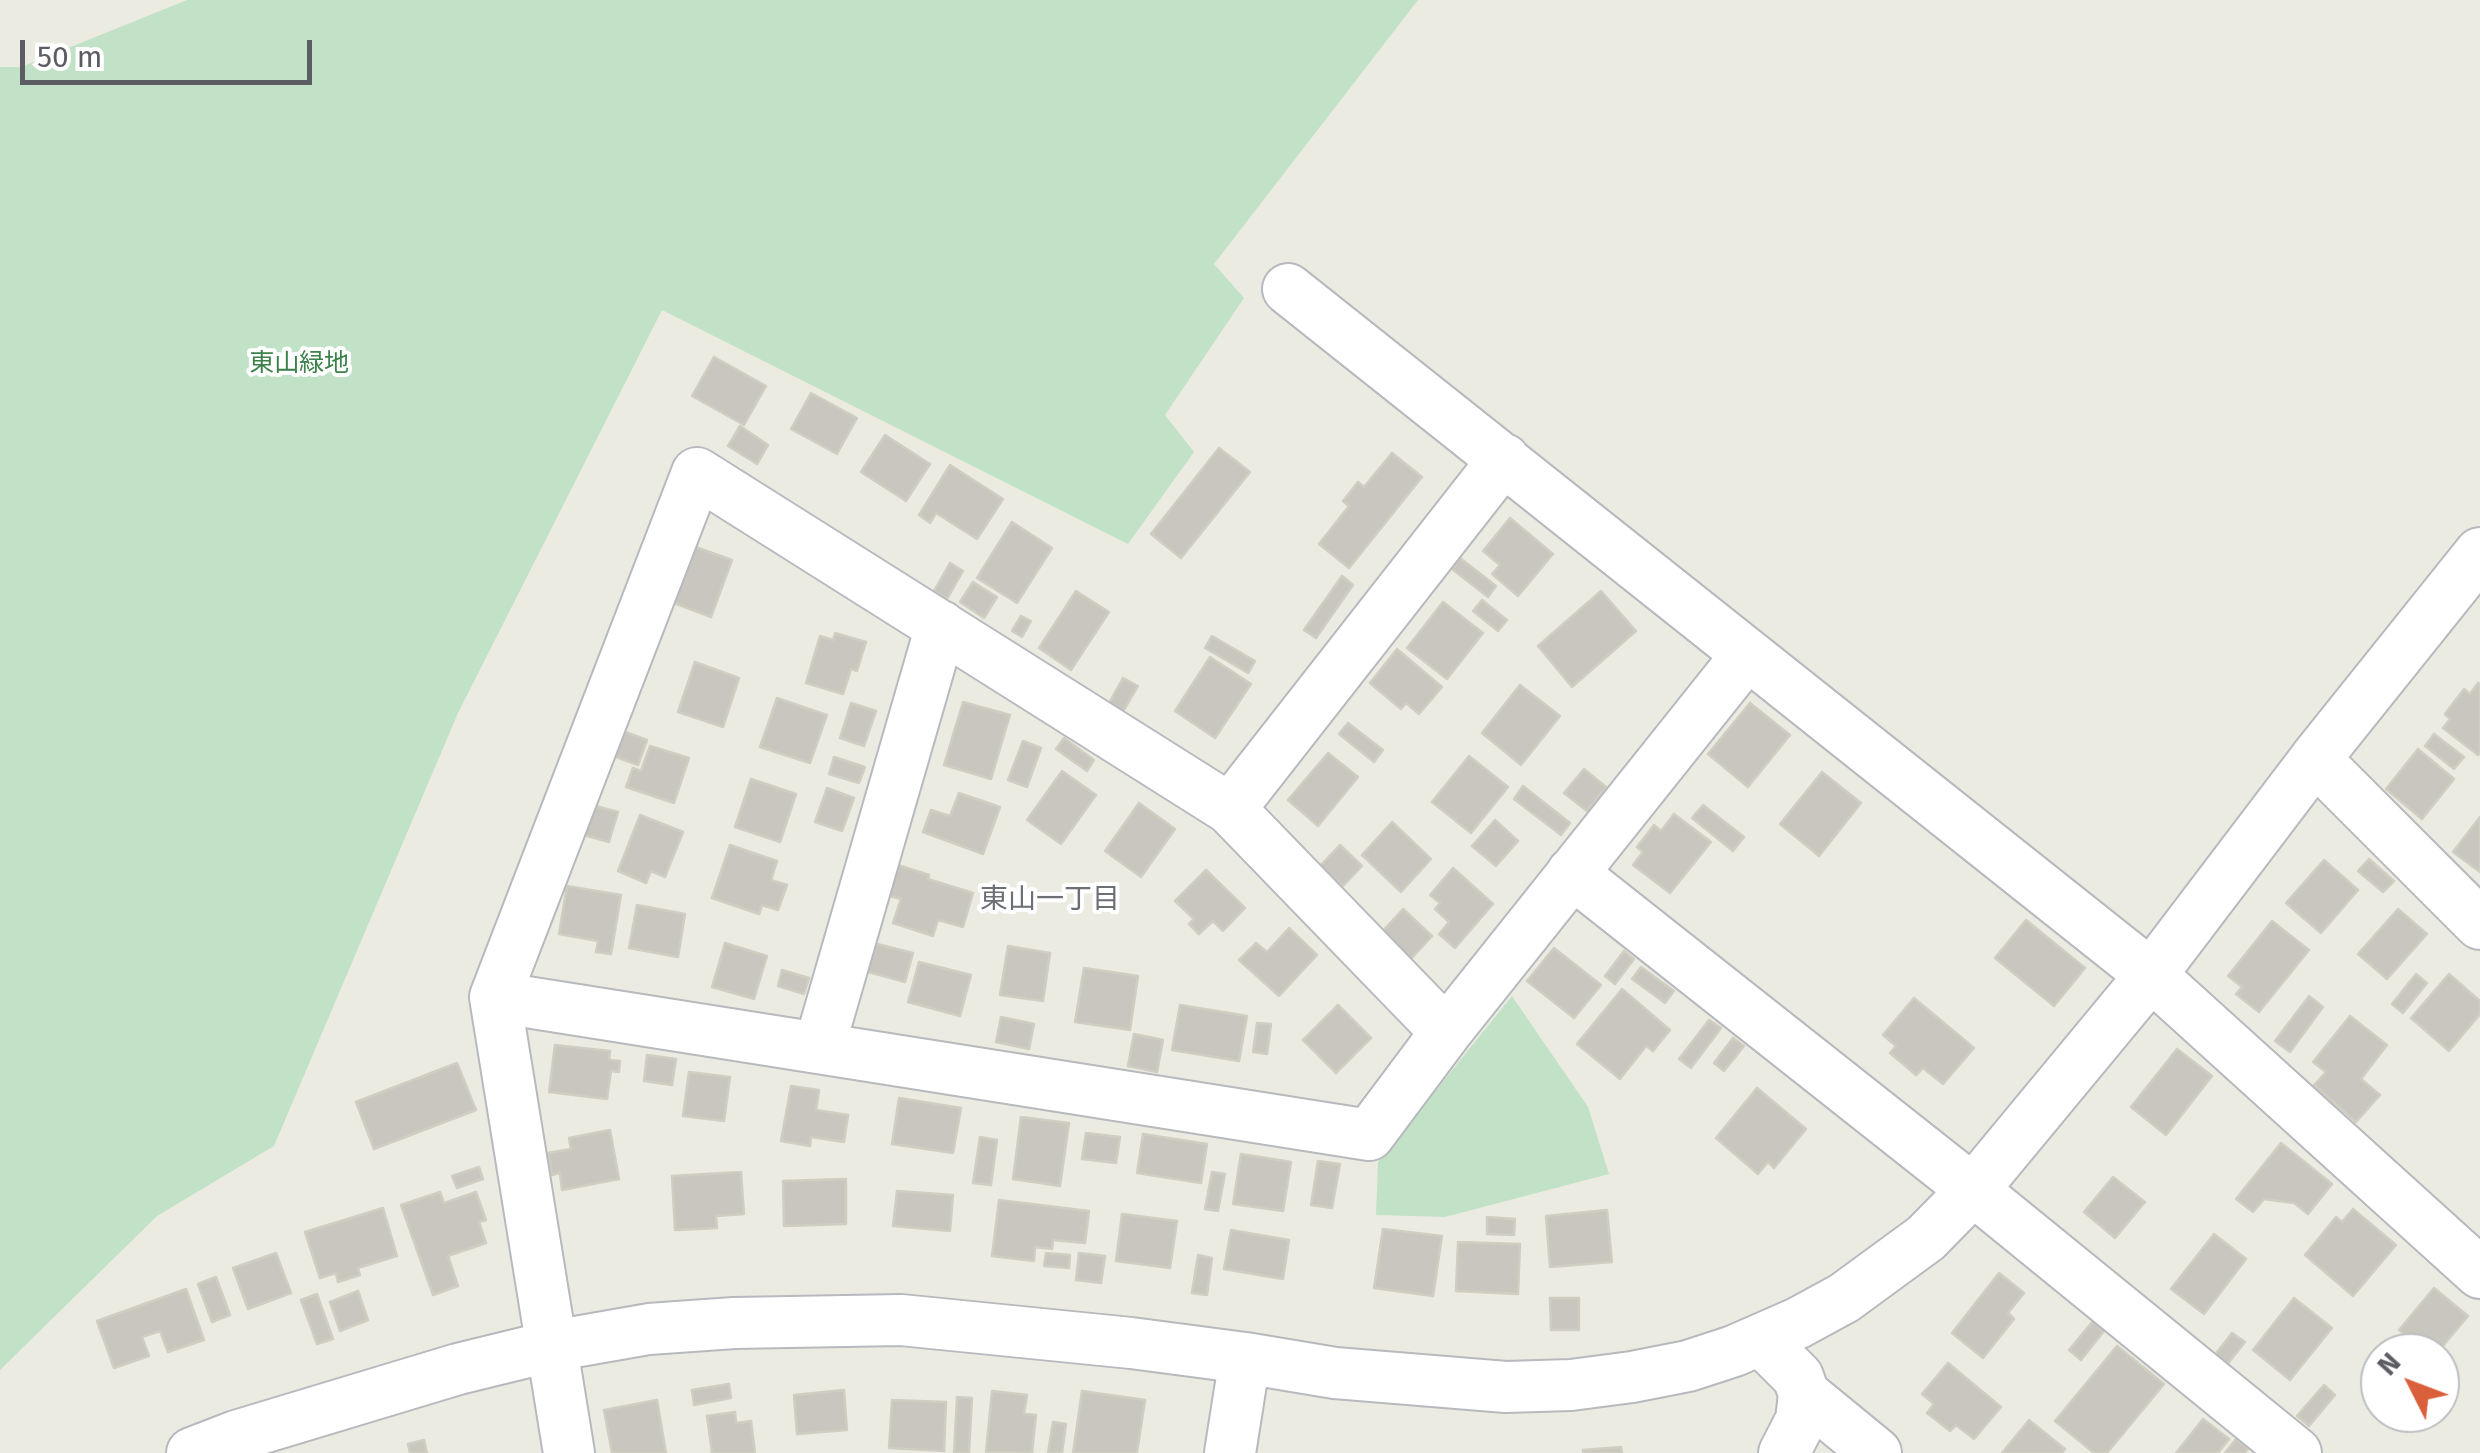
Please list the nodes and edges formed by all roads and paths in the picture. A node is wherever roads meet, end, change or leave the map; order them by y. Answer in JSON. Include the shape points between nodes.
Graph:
{"nodes":[{"id":1,"x":1288,"y":289,"type":"dead end"},
{"id":2,"x":1504,"y":459,"type":"junction"},
{"id":3,"x":2480,"y":553,"type":"edge"},
{"id":4,"x":941,"y":626,"type":"junction"},
{"id":5,"x":1746,"y":656,"type":"junction"},
{"id":6,"x":2315,"y":760,"type":"junction"},
{"id":7,"x":1230,"y":809,"type":"junction"},
{"id":8,"x":1572,"y":872,"type":"junction"},
{"id":9,"x":2480,"y":924,"type":"edge"},
{"id":10,"x":2151,"y":975,"type":"junction"},
{"id":11,"x":495,"y":997,"type":"junction"},
{"id":12,"x":1446,"y":1032,"type":"junction"},
{"id":13,"x":819,"y":1048,"type":"junction"},
{"id":14,"x":1973,"y":1190,"type":"junction"},
{"id":15,"x":2480,"y":1274,"type":"edge"},
{"id":16,"x":1761,"y":1340,"type":"junction"},
{"id":17,"x":552,"y":1346,"type":"junction"},
{"id":18,"x":1245,"y":1358,"type":"junction"},
{"id":19,"x":1804,"y":1394,"type":"junction"},
{"id":20,"x":192,"y":1453,"type":"edge"},
{"id":21,"x":569,"y":1453,"type":"edge"},
{"id":22,"x":1230,"y":1453,"type":"edge"},
{"id":23,"x":1784,"y":1453,"type":"edge"},
{"id":24,"x":1876,"y":1453,"type":"edge"},
{"id":25,"x":2296,"y":1453,"type":"edge"}],
"edges":[{"from":1,"to":2,"type":"street"},
{"from":2,"to":5,"type":"street"},
{"from":2,"to":7,"type":"street"},
{"from":3,"to":6,"type":"street"},
{"from":4,"to":7,"type":"street"},
{"from":4,"to":11,"type":"street","via":[[697,473]]},
{"from":4,"to":13,"type":"street"},
{"from":5,"to":8,"type":"street"},
{"from":5,"to":10,"type":"street"},
{"from":6,"to":9,"type":"street"},
{"from":6,"to":10,"type":"street"},
{"from":7,"to":12,"type":"street"},
{"from":8,"to":12,"type":"street"},
{"from":8,"to":14,"type":"street"},
{"from":10,"to":14,"type":"street"},
{"from":10,"to":15,"type":"street"},
{"from":11,"to":13,"type":"street"},
{"from":11,"to":17,"type":"street"},
{"from":12,"to":13,"type":"street","via":[[1369,1135]]},
{"from":14,"to":16,"type":"street","via":[[1926,1238],[1844,1298]]},
{"from":14,"to":25,"type":"street"},
{"from":16,"to":18,"type":"street","via":[[1688,1366],[1572,1385],[1335,1373]]},
{"from":16,"to":19,"type":"street","via":[[1798,1377]]},
{"from":17,"to":18,"type":"street","via":[[683,1326],[901,1320]]},
{"from":17,"to":20,"type":"street"},
{"from":17,"to":21,"type":"street"},
{"from":18,"to":22,"type":"street"},
{"from":19,"to":23,"type":"street","via":[[1801,1420]]},
{"from":19,"to":24,"type":"street"}]}
